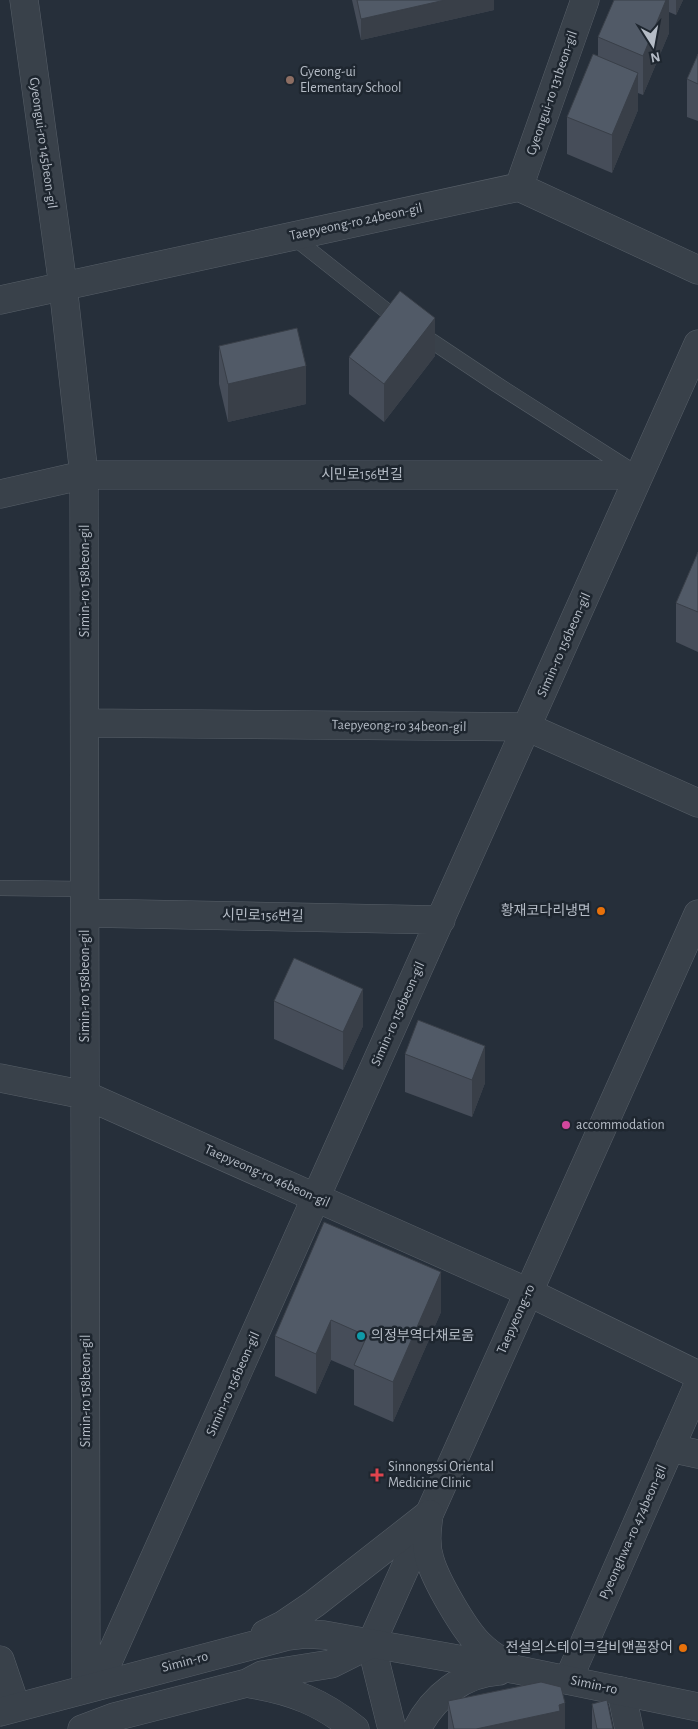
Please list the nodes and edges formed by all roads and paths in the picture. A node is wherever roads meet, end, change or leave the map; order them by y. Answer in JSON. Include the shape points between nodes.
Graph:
{"nodes":[{"id":1,"x":24,"y":0,"type":"edge"},
{"id":2,"x":585,"y":0,"type":"edge"},
{"id":3,"x":519,"y":187,"type":"junction"},
{"id":4,"x":292,"y":236,"type":"junction"},
{"id":5,"x":698,"y":270,"type":"edge"},
{"id":6,"x":63,"y":286,"type":"junction"},
{"id":7,"x":0,"y":300,"type":"edge"},
{"id":8,"x":698,"y":344,"type":"edge"},
{"id":9,"x":84,"y":475,"type":"junction"},
{"id":10,"x":640,"y":475,"type":"junction"},
{"id":11,"x":0,"y":494,"type":"edge"},
{"id":12,"x":85,"y":722,"type":"junction"},
{"id":13,"x":527,"y":727,"type":"junction"},
{"id":14,"x":698,"y":803,"type":"edge"},
{"id":15,"x":0,"y":888,"type":"edge"},
{"id":16,"x":85,"y":901,"type":"junction"},
{"id":17,"x":698,"y":914,"type":"edge"},
{"id":18,"x":441,"y":920,"type":"junction"},
{"id":19,"x":0,"y":1078,"type":"edge"},
{"id":20,"x":85,"y":1095,"type":"junction"},
{"id":21,"x":316,"y":1197,"type":"junction"},
{"id":22,"x":528,"y":1292,"type":"junction"},
{"id":23,"x":698,"y":1375,"type":"edge"},
{"id":24,"x":698,"y":1385,"type":"edge"},
{"id":25,"x":670,"y":1448,"type":"junction"},
{"id":26,"x":698,"y":1454,"type":"edge"},
{"id":27,"x":429,"y":1514,"type":"junction"},
{"id":28,"x":372,"y":1644,"type":"junction"},
{"id":29,"x":240,"y":1648,"type":"junction"},
{"id":30,"x":0,"y":1660,"type":"edge"},
{"id":31,"x":518,"y":1670,"type":"junction"},
{"id":32,"x":568,"y":1680,"type":"junction"},
{"id":33,"x":247,"y":1683,"type":"junction"},
{"id":34,"x":92,"y":1686,"type":"junction"},
{"id":35,"x":621,"y":1690,"type":"junction"},
{"id":36,"x":698,"y":1707,"type":"edge"},
{"id":37,"x":8,"y":1710,"type":"edge"},
{"id":38,"x":117,"y":1723,"type":"edge"},
{"id":39,"x":82,"y":1729,"type":"edge"},
{"id":40,"x":355,"y":1729,"type":"edge"},
{"id":41,"x":392,"y":1729,"type":"edge"},
{"id":42,"x":417,"y":1729,"type":"edge"},
{"id":43,"x":629,"y":1729,"type":"edge"}],
"edges":[{"from":1,"to":6,"type":"street","name":"Gyeongui-ro 145beon-gil"},
{"from":2,"to":3,"type":"street","name":"Gyeongui-ro 131beon-gil"},
{"from":3,"to":4,"type":"street","name":"Taepyeong-ro 24beon-gil"},
{"from":3,"to":5,"type":"street"},
{"from":4,"to":6,"type":"street","name":"Taepyeong-ro 24beon-gil"},
{"from":4,"to":10,"type":"lane","via":[[388,312]]},
{"from":6,"to":7,"type":"street","name":"Taepyeong-ro 24beon-gil"},
{"from":6,"to":9,"type":"street","name":"Simin-ro 158beon-gil"},
{"from":8,"to":10,"type":"street","name":"Simin-ro 156beon-gil"},
{"from":9,"to":10,"type":"street","name":"시민로156번길"},
{"from":9,"to":11,"type":"street","name":"시민로156번길"},
{"from":9,"to":12,"type":"street","name":"Simin-ro 158beon-gil"},
{"from":10,"to":13,"type":"street","name":"Simin-ro 156beon-gil"},
{"from":12,"to":13,"type":"street","name":"Taepyeong-ro 34beon-gil"},
{"from":12,"to":16,"type":"street","name":"Simin-ro 158beon-gil"},
{"from":13,"to":14,"type":"street","name":"Taepyeong-ro 34beon-gil"},
{"from":13,"to":18,"type":"street","name":"Simin-ro 156beon-gil"},
{"from":15,"to":16,"type":"lane"},
{"from":16,"to":18,"type":"street","name":"시민로156번길"},
{"from":16,"to":20,"type":"street","name":"Simin-ro 158beon-gil"},
{"from":17,"to":22,"type":"street","name":"Taepyeong-ro"},
{"from":18,"to":21,"type":"street","name":"Simin-ro 156beon-gil"},
{"from":19,"to":20,"type":"street","name":"Taepyeong-ro 46beon-gil"},
{"from":20,"to":21,"type":"street","name":"Taepyeong-ro 46beon-gil"},
{"from":20,"to":34,"type":"street","name":"Simin-ro 158beon-gil"},
{"from":21,"to":22,"type":"street","name":"Taepyeong-ro 46beon-gil"},
{"from":21,"to":34,"type":"street","name":"Simin-ro 156beon-gil"},
{"from":22,"to":23,"type":"street","name":"Taepyeong-ro 46beon-gil"},
{"from":22,"to":27,"type":"street","name":"Taepyeong-ro"},
{"from":24,"to":25,"type":"street","name":"Pyeonghwa-ro 474beon-gil"},
{"from":25,"to":26,"type":"street"},
{"from":25,"to":32,"type":"street","name":"Pyeonghwa-ro 474beon-gil"},
{"from":27,"to":28,"type":"street","name":"Taepyeong-ro"},
{"from":27,"to":29,"type":"street","via":[[314,1604]]},
{"from":27,"to":31,"type":"street","via":[[426,1541],[430,1561],[440,1583],[478,1644]]},
{"from":28,"to":29,"type":"street","name":"Simin-ro","via":[[305,1634]]},
{"from":28,"to":31,"type":"street","name":"Simin-ro"},
{"from":28,"to":33,"type":"street","via":[[331,1664],[262,1675]]},
{"from":28,"to":41,"type":"street"},
{"from":29,"to":34,"type":"street","name":"Simin-ro"},
{"from":30,"to":37,"type":"street"},
{"from":31,"to":32,"type":"street","name":"Simin-ro"},
{"from":31,"to":42,"type":"street","via":[[486,1671],[462,1680],[433,1705]]},
{"from":32,"to":35,"type":"street","name":"Simin-ro"},
{"from":33,"to":38,"type":"street"},
{"from":33,"to":40,"type":"street","via":[[279,1688],[307,1698]]},
{"from":34,"to":37,"type":"street","name":"Simin-ro"},
{"from":35,"to":36,"type":"street","name":"Simin-ro"},
{"from":35,"to":43,"type":"street"},
{"from":38,"to":39,"type":"street"}]}
